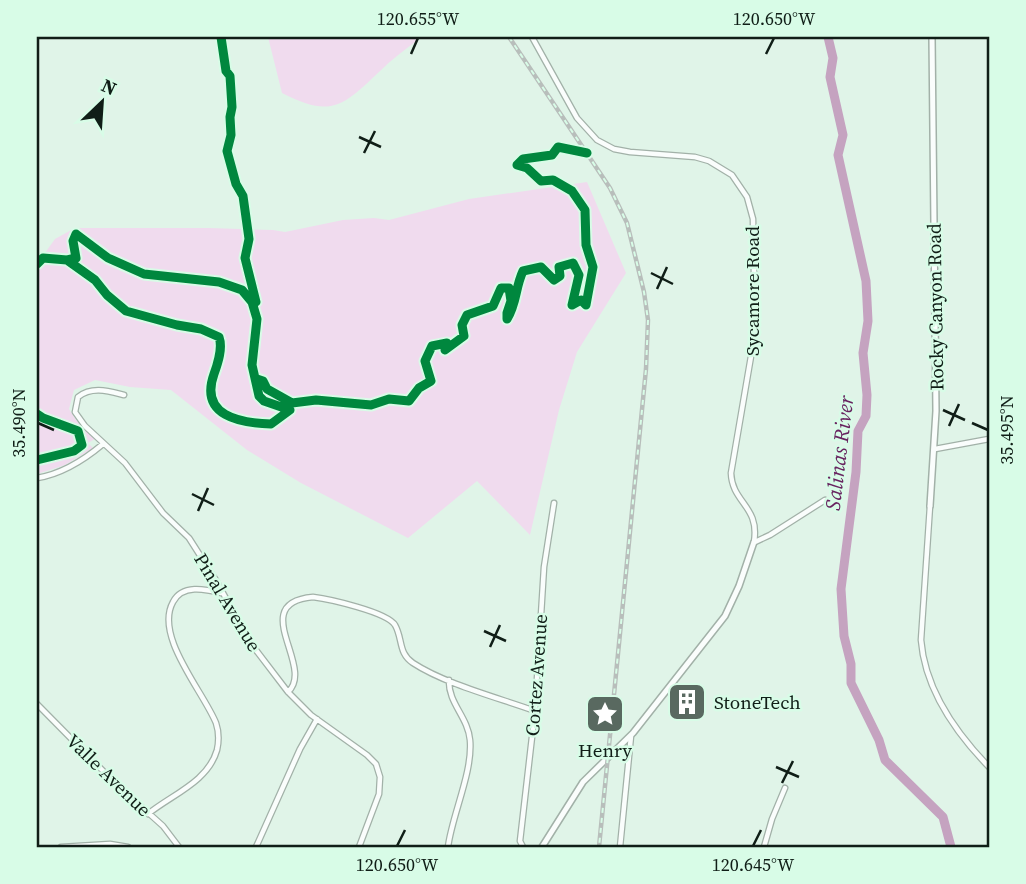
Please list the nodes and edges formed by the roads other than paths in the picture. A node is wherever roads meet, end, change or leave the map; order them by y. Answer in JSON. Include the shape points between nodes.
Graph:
{"nodes":[{"id":1,"x":532,"y":37,"type":"edge"},
{"id":2,"x":932,"y":37,"type":"edge"},
{"id":3,"x":124,"y":395,"type":"dead end"},
{"id":4,"x":989,"y":439,"type":"edge"},
{"id":5,"x":103,"y":444,"type":"junction"},
{"id":6,"x":935,"y":449,"type":"junction"},
{"id":7,"x":37,"y":478,"type":"edge"},
{"id":8,"x":825,"y":500,"type":"dead end"},
{"id":9,"x":554,"y":503,"type":"dead end"},
{"id":10,"x":930,"y":506,"type":"joint"},
{"id":11,"x":754,"y":542,"type":"junction"},
{"id":12,"x":222,"y":593,"type":"junction"},
{"id":13,"x":449,"y":680,"type":"junction"},
{"id":14,"x":288,"y":692,"type":"junction"},
{"id":15,"x":37,"y":704,"type":"edge"},
{"id":16,"x":535,"y":711,"type":"junction"},
{"id":17,"x":317,"y":719,"type":"junction"},
{"id":18,"x":631,"y":736,"type":"junction"},
{"id":19,"x":989,"y":767,"type":"edge"},
{"id":20,"x":785,"y":788,"type":"dead end"},
{"id":21,"x":148,"y":814,"type":"junction"},
{"id":22,"x":61,"y":847,"type":"edge"},
{"id":23,"x":128,"y":847,"type":"edge"},
{"id":24,"x":179,"y":847,"type":"edge"},
{"id":25,"x":256,"y":847,"type":"edge"},
{"id":26,"x":359,"y":847,"type":"edge"},
{"id":27,"x":448,"y":847,"type":"edge"},
{"id":28,"x":523,"y":847,"type":"edge"},
{"id":29,"x":542,"y":847,"type":"edge"},
{"id":30,"x":620,"y":847,"type":"edge"},
{"id":31,"x":764,"y":847,"type":"edge"}],
"edges":[{"from":1,"to":11,"type":"street","name":"Sycamore Road","via":[[570,107],[597,140],[630,152],[709,161],[732,175],[747,197],[753,219],[755,333],[731,478],[752,513]]},
{"from":2,"to":6,"type":"street","name":"Rocky Canyon Road"},
{"from":3,"to":5,"type":"street","name":"Pinal Avenue","via":[[98,390],[78,397],[77,417]]},
{"from":4,"to":6,"type":"street"},
{"from":5,"to":7,"type":"street","via":[[71,466]]},
{"from":5,"to":12,"type":"street","name":"Pinal Avenue","via":[[189,538]]},
{"from":6,"to":10,"type":"street","name":"Rocky Canyon Road"},
{"from":8,"to":11,"type":"street"},
{"from":9,"to":16,"type":"street","name":"Cortez Avenue","via":[[544,567]]},
{"from":10,"to":19,"type":"street","name":"Rocky Canyon Road","via":[[923,654],[949,719]]},
{"from":11,"to":18,"type":"street","via":[[725,616]]},
{"from":12,"to":14,"type":"street","name":"Pinal Avenue","via":[[248,641]]},
{"from":12,"to":21,"type":"street","via":[[191,589],[181,593],[170,607],[169,621],[174,646],[217,726],[217,751],[195,782]]},
{"from":13,"to":14,"type":"street","via":[[407,657],[400,648],[396,626],[386,617],[313,597],[290,605],[284,617],[295,672]]},
{"from":13,"to":16,"type":"street"},
{"from":13,"to":27,"type":"street","via":[[449,694],[468,727],[470,745]]},
{"from":14,"to":17,"type":"street","name":"Pinal Avenue"},
{"from":15,"to":21,"type":"street","name":"Valle Avenue"},
{"from":16,"to":28,"type":"street","name":"Cortez Avenue","via":[[520,841]]},
{"from":17,"to":25,"type":"street"},
{"from":17,"to":26,"type":"street","name":"Pinal Avenue","via":[[367,755],[378,769],[379,794]]},
{"from":18,"to":29,"type":"street","via":[[583,782]]},
{"from":18,"to":30,"type":"street"},
{"from":20,"to":31,"type":"street"},
{"from":21,"to":24,"type":"street","name":"Valle Avenue"},
{"from":22,"to":23,"type":"street"}]}
